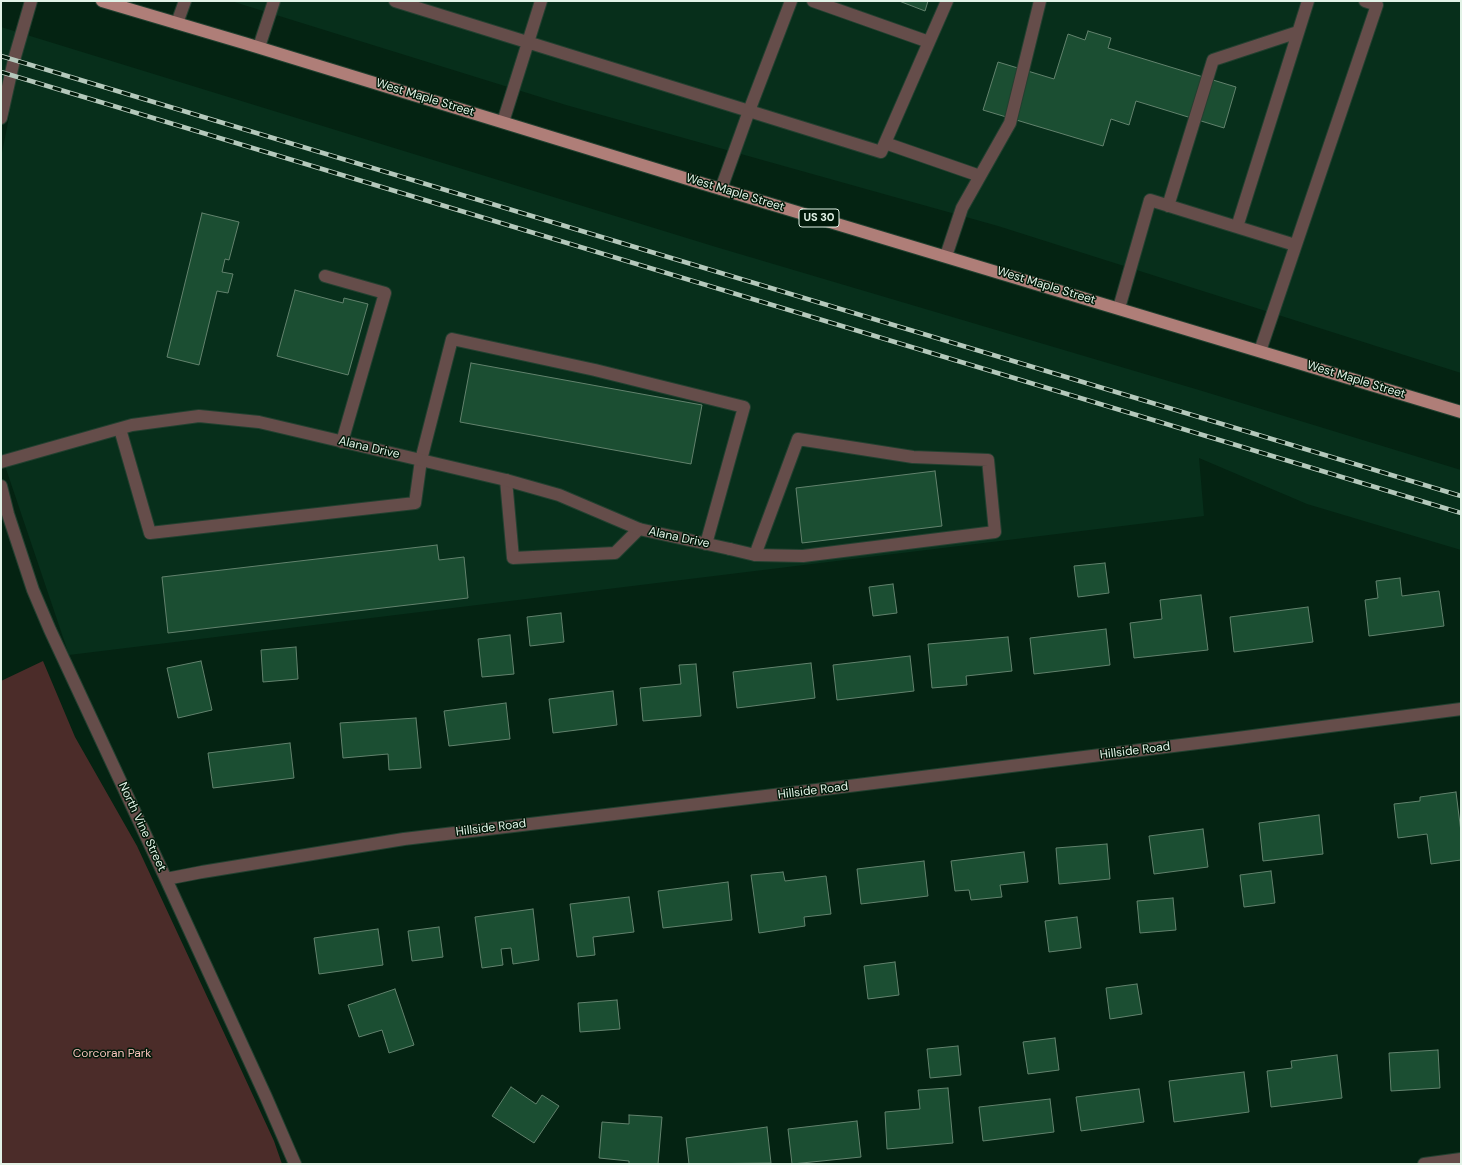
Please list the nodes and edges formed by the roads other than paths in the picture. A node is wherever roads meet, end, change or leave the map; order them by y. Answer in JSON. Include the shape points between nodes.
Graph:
{"nodes":[{"id":1,"x":31,"y":1,"type":"edge"},
{"id":2,"x":102,"y":1,"type":"edge"},
{"id":3,"x":185,"y":1,"type":"edge"},
{"id":4,"x":274,"y":1,"type":"edge"},
{"id":5,"x":395,"y":1,"type":"edge"},
{"id":6,"x":541,"y":1,"type":"edge"},
{"id":7,"x":791,"y":1,"type":"edge"},
{"id":8,"x":813,"y":1,"type":"edge"},
{"id":9,"x":947,"y":1,"type":"edge"},
{"id":10,"x":1040,"y":1,"type":"edge"},
{"id":11,"x":1308,"y":1,"type":"edge"},
{"id":12,"x":1365,"y":1,"type":"edge"},
{"id":13,"x":176,"y":23,"type":"junction"},
{"id":14,"x":1298,"y":32,"type":"junction"},
{"id":15,"x":528,"y":42,"type":"junction"},
{"id":16,"x":929,"y":42,"type":"junction"},
{"id":17,"x":259,"y":47,"type":"junction"},
{"id":18,"x":749,"y":111,"type":"junction"},
{"id":19,"x":1,"y":118,"type":"edge"},
{"id":20,"x":502,"y":122,"type":"junction"},
{"id":21,"x":885,"y":143,"type":"junction"},
{"id":22,"x":980,"y":176,"type":"junction"},
{"id":23,"x":721,"y":189,"type":"junction"},
{"id":24,"x":1168,"y":206,"type":"junction"},
{"id":25,"x":1237,"y":227,"type":"junction"},
{"id":26,"x":1295,"y":245,"type":"junction"},
{"id":27,"x":946,"y":256,"type":"junction"},
{"id":28,"x":325,"y":276,"type":"dead end"},
{"id":29,"x":1119,"y":308,"type":"junction"},
{"id":30,"x":1260,"y":351,"type":"junction"},
{"id":31,"x":1461,"y":412,"type":"edge"},
{"id":32,"x":120,"y":429,"type":"junction"},
{"id":33,"x":342,"y":442,"type":"junction"},
{"id":34,"x":420,"y":460,"type":"junction"},
{"id":35,"x":1,"y":462,"type":"edge"},
{"id":36,"x":506,"y":480,"type":"junction"},
{"id":37,"x":1,"y":486,"type":"edge"},
{"id":38,"x":639,"y":529,"type":"junction"},
{"id":39,"x":706,"y":544,"type":"junction"},
{"id":40,"x":755,"y":555,"type":"junction"},
{"id":41,"x":1461,"y":709,"type":"edge"},
{"id":42,"x":166,"y":879,"type":"junction"},
{"id":43,"x":1461,"y":1159,"type":"edge"},
{"id":44,"x":295,"y":1164,"type":"edge"},
{"id":45,"x":1424,"y":1164,"type":"edge"}],
"edges":[{"from":1,"to":19,"type":"street"},
{"from":2,"to":13,"type":"main road","name":"West Maple Street","number":"US 30"},
{"from":3,"to":13,"type":"street"},
{"from":4,"to":17,"type":"street"},
{"from":5,"to":15,"type":"street"},
{"from":6,"to":15,"type":"street"},
{"from":7,"to":18,"type":"street"},
{"from":8,"to":16,"type":"street"},
{"from":9,"to":16,"type":"street"},
{"from":10,"to":22,"type":"street","via":[[1010,123]]},
{"from":11,"to":14,"type":"street"},
{"from":12,"to":26,"type":"street","via":[[1377,5]]},
{"from":13,"to":17,"type":"main road","name":"West Maple Street","number":"US 30"},
{"from":14,"to":24,"type":"street","via":[[1213,60]]},
{"from":14,"to":25,"type":"street"},
{"from":15,"to":18,"type":"street"},
{"from":15,"to":20,"type":"street"},
{"from":16,"to":21,"type":"street"},
{"from":17,"to":20,"type":"main road","name":"West Maple Street","number":"US 30"},
{"from":18,"to":21,"type":"street","via":[[881,152]]},
{"from":18,"to":23,"type":"street"},
{"from":20,"to":23,"type":"main road","name":"West Maple Street","number":"US 30"},
{"from":21,"to":22,"type":"street"},
{"from":22,"to":27,"type":"street","via":[[962,208]]},
{"from":23,"to":27,"type":"main road","name":"West Maple Street","number":"US 30"},
{"from":24,"to":25,"type":"street"},
{"from":24,"to":29,"type":"street","via":[[1150,200]]},
{"from":25,"to":26,"type":"street"},
{"from":26,"to":30,"type":"street"},
{"from":27,"to":29,"type":"main road","name":"West Maple Street","number":"US 30"},
{"from":28,"to":33,"type":"street","via":[[385,293]]},
{"from":29,"to":30,"type":"main road","name":"West Maple Street","number":"US 30"},
{"from":30,"to":31,"type":"main road","name":"West Maple Street","number":"US 30"},
{"from":32,"to":33,"type":"street","name":"Alana Drive","via":[[199,416],[259,422]]},
{"from":32,"to":34,"type":"street","via":[[150,533],[415,503]]},
{"from":32,"to":35,"type":"street","name":"Alana Drive"},
{"from":33,"to":34,"type":"street","name":"Alana Drive"},
{"from":34,"to":36,"type":"street","name":"Alana Drive"},
{"from":34,"to":39,"type":"street","via":[[452,339],[595,370],[744,407]]},
{"from":36,"to":38,"type":"street","name":"Alana Drive","via":[[560,495]]},
{"from":36,"to":38,"type":"street","via":[[512,558],[615,553]]},
{"from":37,"to":42,"type":"street","name":"North Vine Street","via":[[33,590]]},
{"from":38,"to":39,"type":"street","name":"Alana Drive"},
{"from":39,"to":40,"type":"street","name":"Alana Drive"},
{"from":40,"to":40,"type":"street","name":"Alana Drive","via":[[804,556],[995,532],[988,460],[913,457],[798,439]]},
{"from":41,"to":42,"type":"street","name":"Hillside Road","via":[[404,839]]},
{"from":42,"to":44,"type":"street","name":"North Vine Street"},
{"from":43,"to":45,"type":"street"}]}
